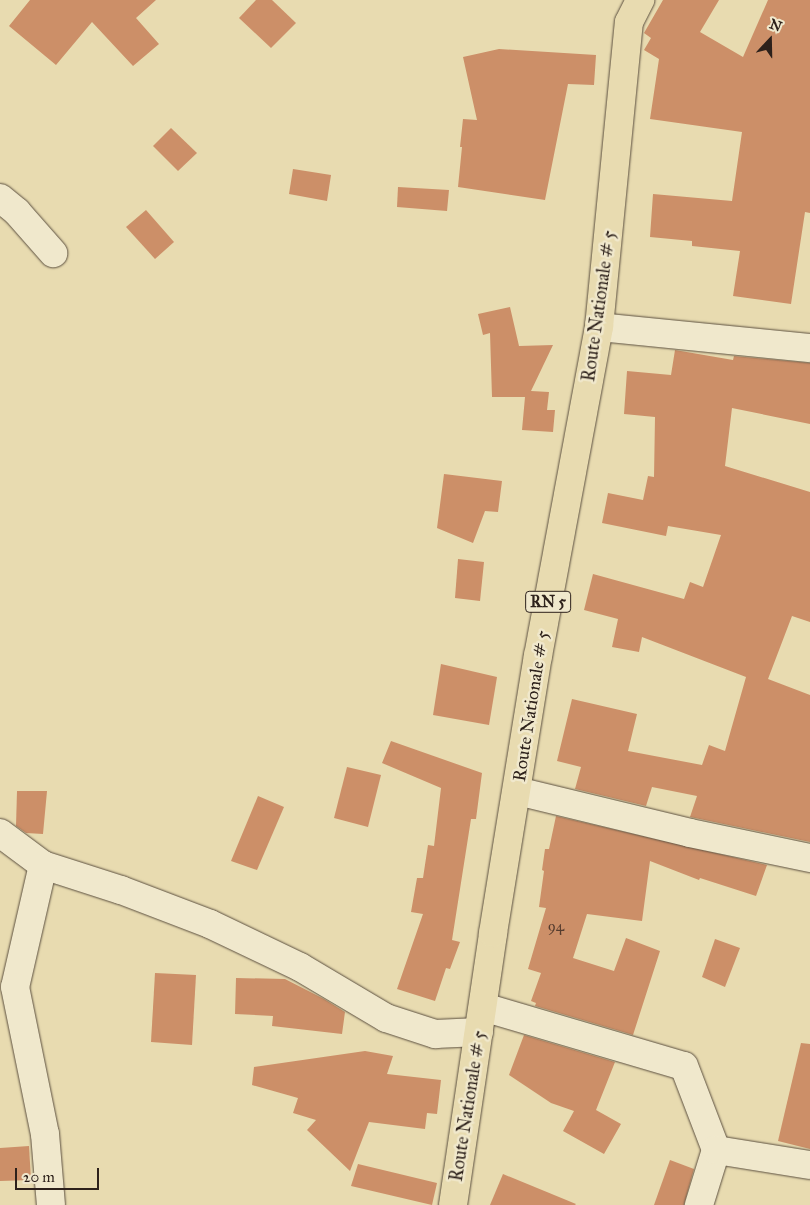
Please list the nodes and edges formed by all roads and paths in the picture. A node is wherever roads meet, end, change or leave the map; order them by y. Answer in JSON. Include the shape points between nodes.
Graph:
{"nodes":[{"id":1,"x":631,"y":7,"type":"edge"},
{"id":2,"x":0,"y":198,"type":"edge"},
{"id":3,"x":53,"y":253,"type":"dead end"},
{"id":4,"x":599,"y":327,"type":"junction"},
{"id":5,"x":810,"y":348,"type":"edge"},
{"id":6,"x":517,"y":791,"type":"junction"},
{"id":7,"x":0,"y":833,"type":"edge"},
{"id":8,"x":810,"y":858,"type":"edge"},
{"id":9,"x":43,"y":865,"type":"junction"},
{"id":10,"x":481,"y":1020,"type":"junction"},
{"id":11,"x":716,"y":1150,"type":"junction"},
{"id":12,"x":810,"y":1165,"type":"edge"},
{"id":13,"x":51,"y":1205,"type":"edge"},
{"id":14,"x":453,"y":1205,"type":"edge"},
{"id":15,"x":698,"y":1205,"type":"edge"}],
"edges":[{"from":1,"to":4,"type":"main road","name":"Route Nationale # 5","number":"RN 5"},
{"from":2,"to":3,"type":"street","via":[[17,212]]},
{"from":4,"to":5,"type":"street"},
{"from":4,"to":6,"type":"main road","name":"Route Nationale # 5","number":"RN 5"},
{"from":6,"to":8,"type":"street"},
{"from":6,"to":10,"type":"main road","name":"Route Nationale # 5","number":"RN 5"},
{"from":7,"to":9,"type":"street"},
{"from":9,"to":10,"type":"street","via":[[210,924],[300,967],[386,1018],[435,1034]]},
{"from":9,"to":13,"type":"street","via":[[15,987],[45,1134]]},
{"from":10,"to":11,"type":"street","via":[[684,1066]]},
{"from":10,"to":14,"type":"main road","name":"Route Nationale # 5","number":"RN 5"},
{"from":11,"to":12,"type":"street"},
{"from":11,"to":15,"type":"street"}]}
